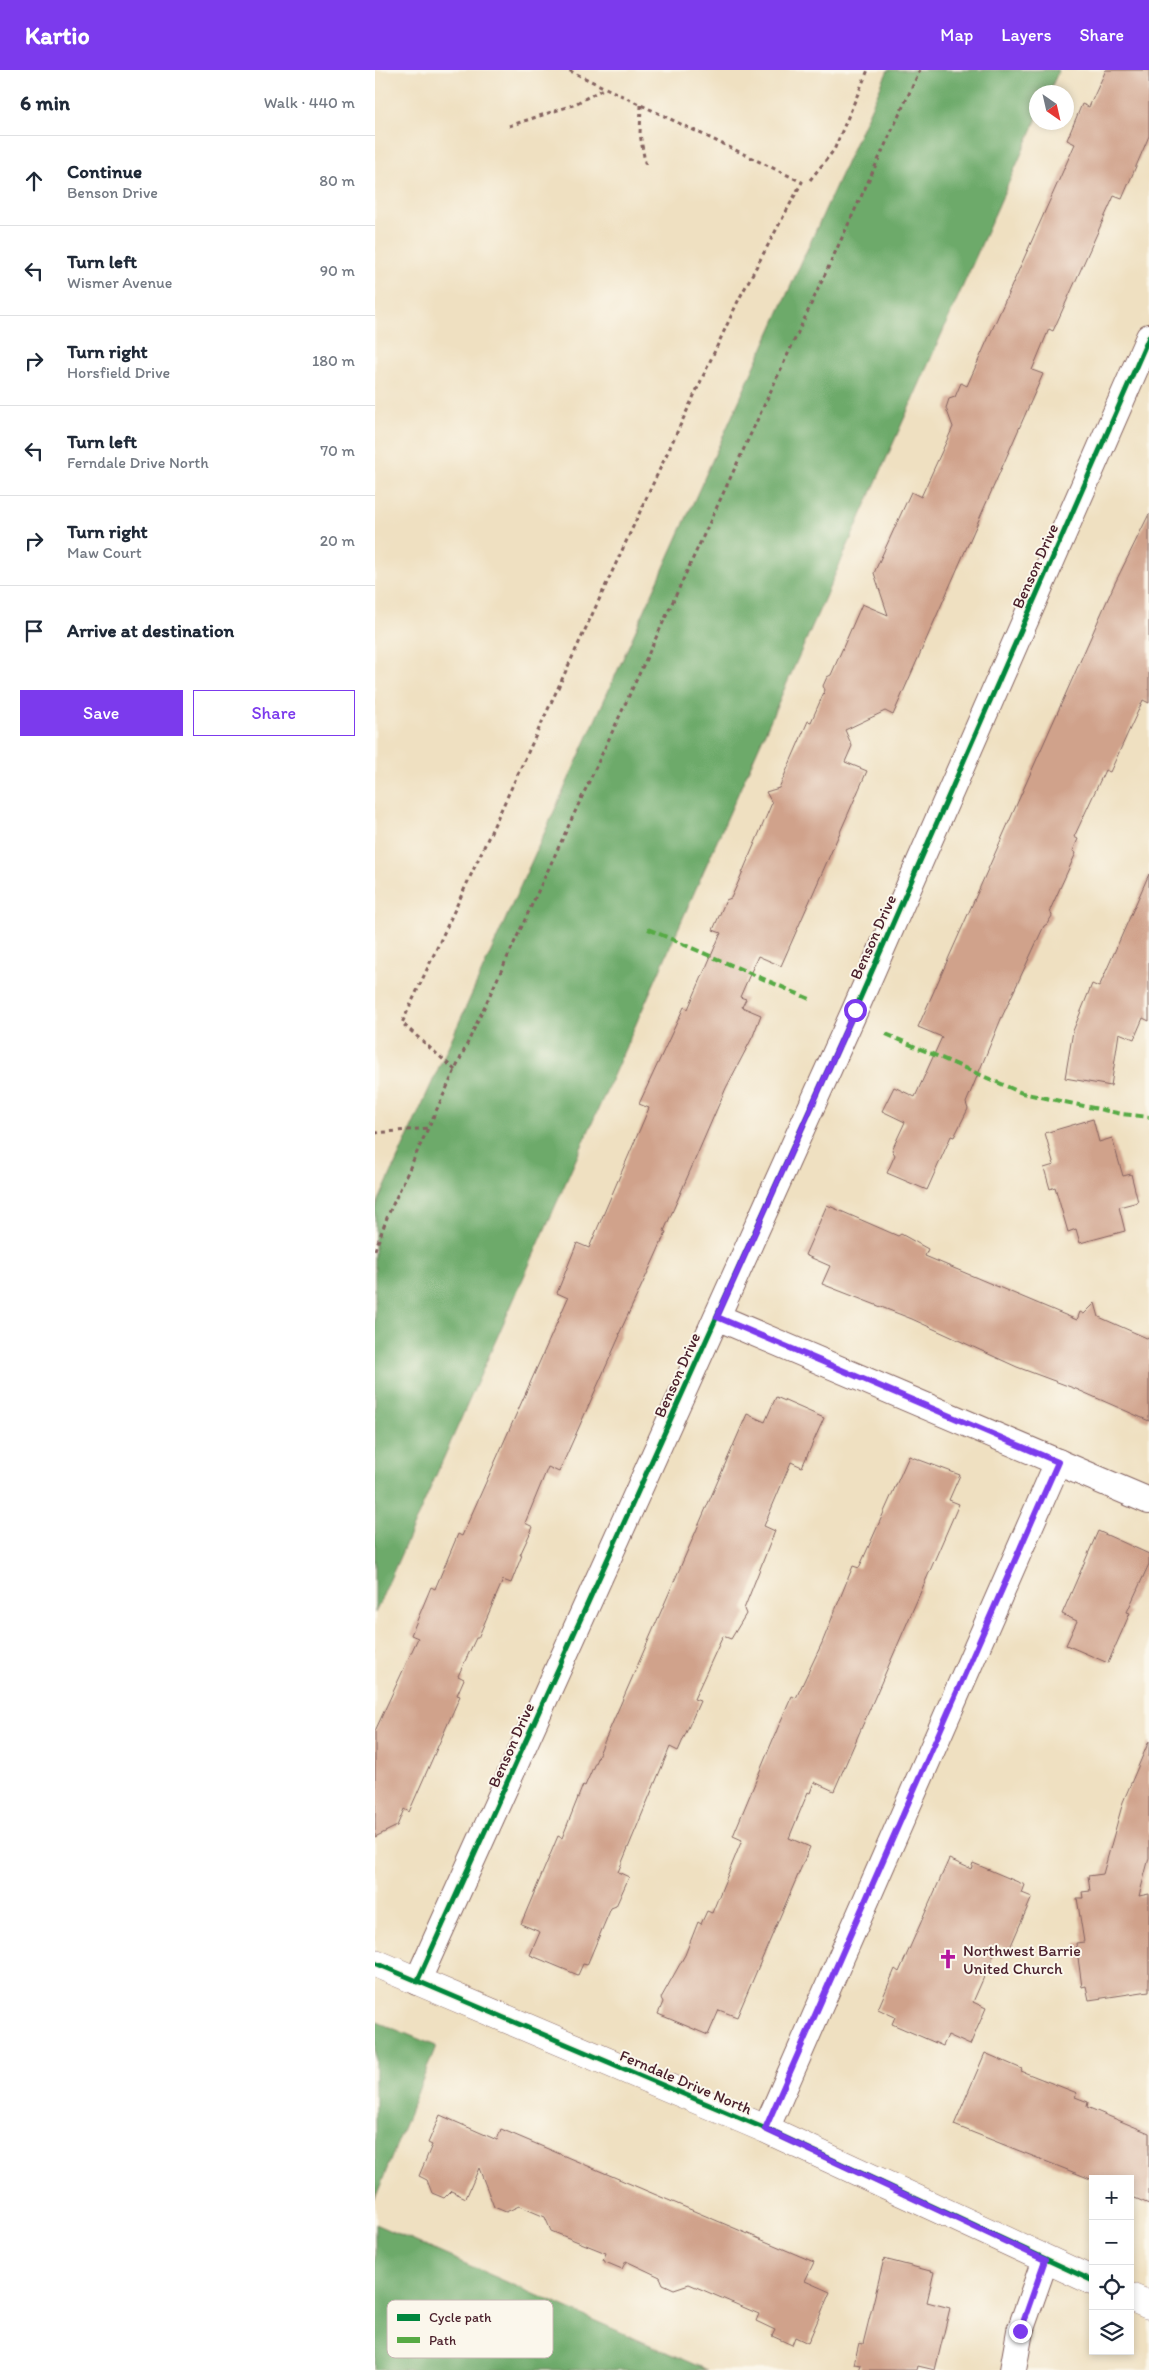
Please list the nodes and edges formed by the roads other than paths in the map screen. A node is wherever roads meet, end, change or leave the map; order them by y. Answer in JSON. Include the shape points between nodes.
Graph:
{"nodes":[{"id":1,"x":1149,"y":337,"type":"edge"},
{"id":2,"x":717,"y":1317,"type":"junction"},
{"id":3,"x":1058,"y":1462,"type":"junction"},
{"id":4,"x":1149,"y":1501,"type":"edge"},
{"id":5,"x":375,"y":1963,"type":"edge"},
{"id":6,"x":417,"y":1982,"type":"junction"},
{"id":7,"x":765,"y":2129,"type":"junction"},
{"id":8,"x":1045,"y":2260,"type":"junction"},
{"id":9,"x":1089,"y":2279,"type":"edge"},
{"id":10,"x":1134,"y":2299,"type":"edge"},
{"id":11,"x":1149,"y":2305,"type":"edge"},
{"id":12,"x":1013,"y":2370,"type":"edge"}],
"edges":[{"from":1,"to":2,"type":"street","name":"Benson Drive","via":[[863,992]]},
{"from":2,"to":3,"type":"street"},
{"from":2,"to":6,"type":"street","name":"Benson Drive"},
{"from":3,"to":4,"type":"street"},
{"from":3,"to":7,"type":"street"},
{"from":5,"to":6,"type":"main road","name":"Ferndale Drive North"},
{"from":6,"to":7,"type":"main road","name":"Ferndale Drive North"},
{"from":7,"to":8,"type":"main road","name":"Ferndale Drive North"},
{"from":8,"to":9,"type":"main road","name":"Ferndale Drive North"},
{"from":8,"to":12,"type":"street","via":[[1020,2331]]},
{"from":10,"to":11,"type":"main road"}]}
